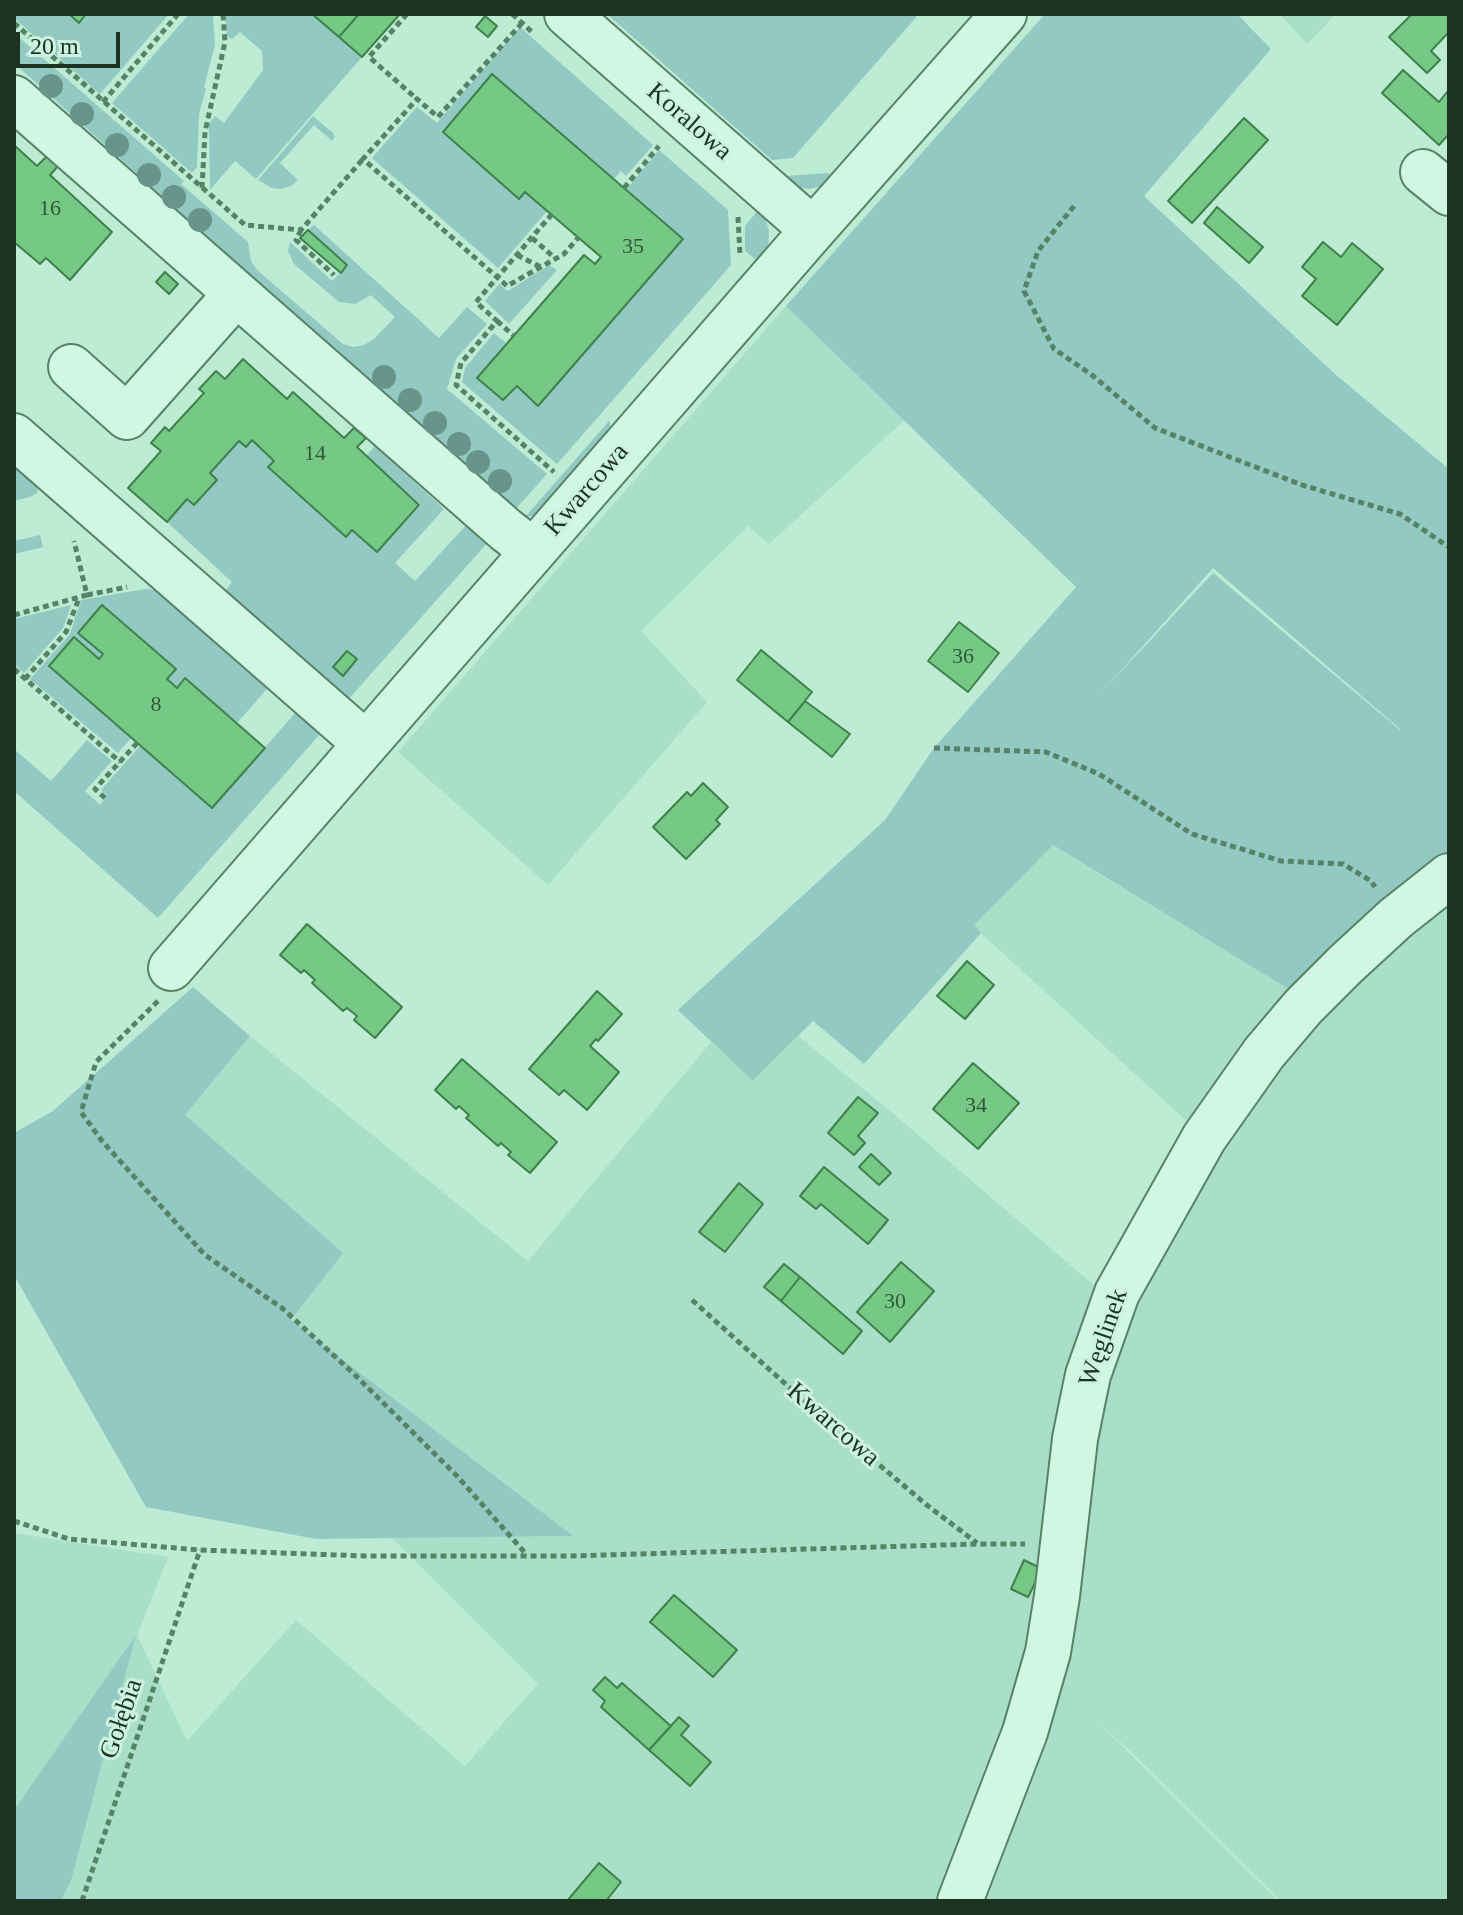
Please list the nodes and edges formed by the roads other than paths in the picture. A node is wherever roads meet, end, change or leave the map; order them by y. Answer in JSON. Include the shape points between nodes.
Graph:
{"nodes":[{"id":1,"x":567,"y":14,"type":"edge"},
{"id":2,"x":1004,"y":14,"type":"edge"},
{"id":3,"x":14,"y":98,"type":"edge"},
{"id":4,"x":813,"y":230,"type":"junction"},
{"id":5,"x":236,"y":294,"type":"junction"},
{"id":6,"x":71,"y":367,"type":"dead end"},
{"id":7,"x":14,"y":436,"type":"edge"},
{"id":8,"x":533,"y":551,"type":"junction"},
{"id":9,"x":365,"y":743,"type":"junction"},
{"id":10,"x":1449,"y":876,"type":"edge"},
{"id":11,"x":165,"y":984,"type":"road end"},
{"id":12,"x":960,"y":1901,"type":"edge"}],
"edges":[{"from":1,"to":4,"type":"street","name":"Koralowa"},
{"from":2,"to":4,"type":"street","name":"Kwarcowa"},
{"from":3,"to":5,"type":"street"},
{"from":4,"to":8,"type":"street","name":"Kwarcowa"},
{"from":5,"to":6,"type":"street","via":[[127,417]]},
{"from":5,"to":8,"type":"street"},
{"from":7,"to":9,"type":"street"},
{"from":8,"to":9,"type":"street","name":"Kwarcowa"},
{"from":9,"to":11,"type":"street","name":"Kwarcowa"},
{"from":10,"to":12,"type":"street","name":"Węglinek","via":[[1346,964],[1264,1053],[1204,1138],[1117,1293],[1088,1375],[1075,1439],[1048,1652],[1025,1732]]}]}
